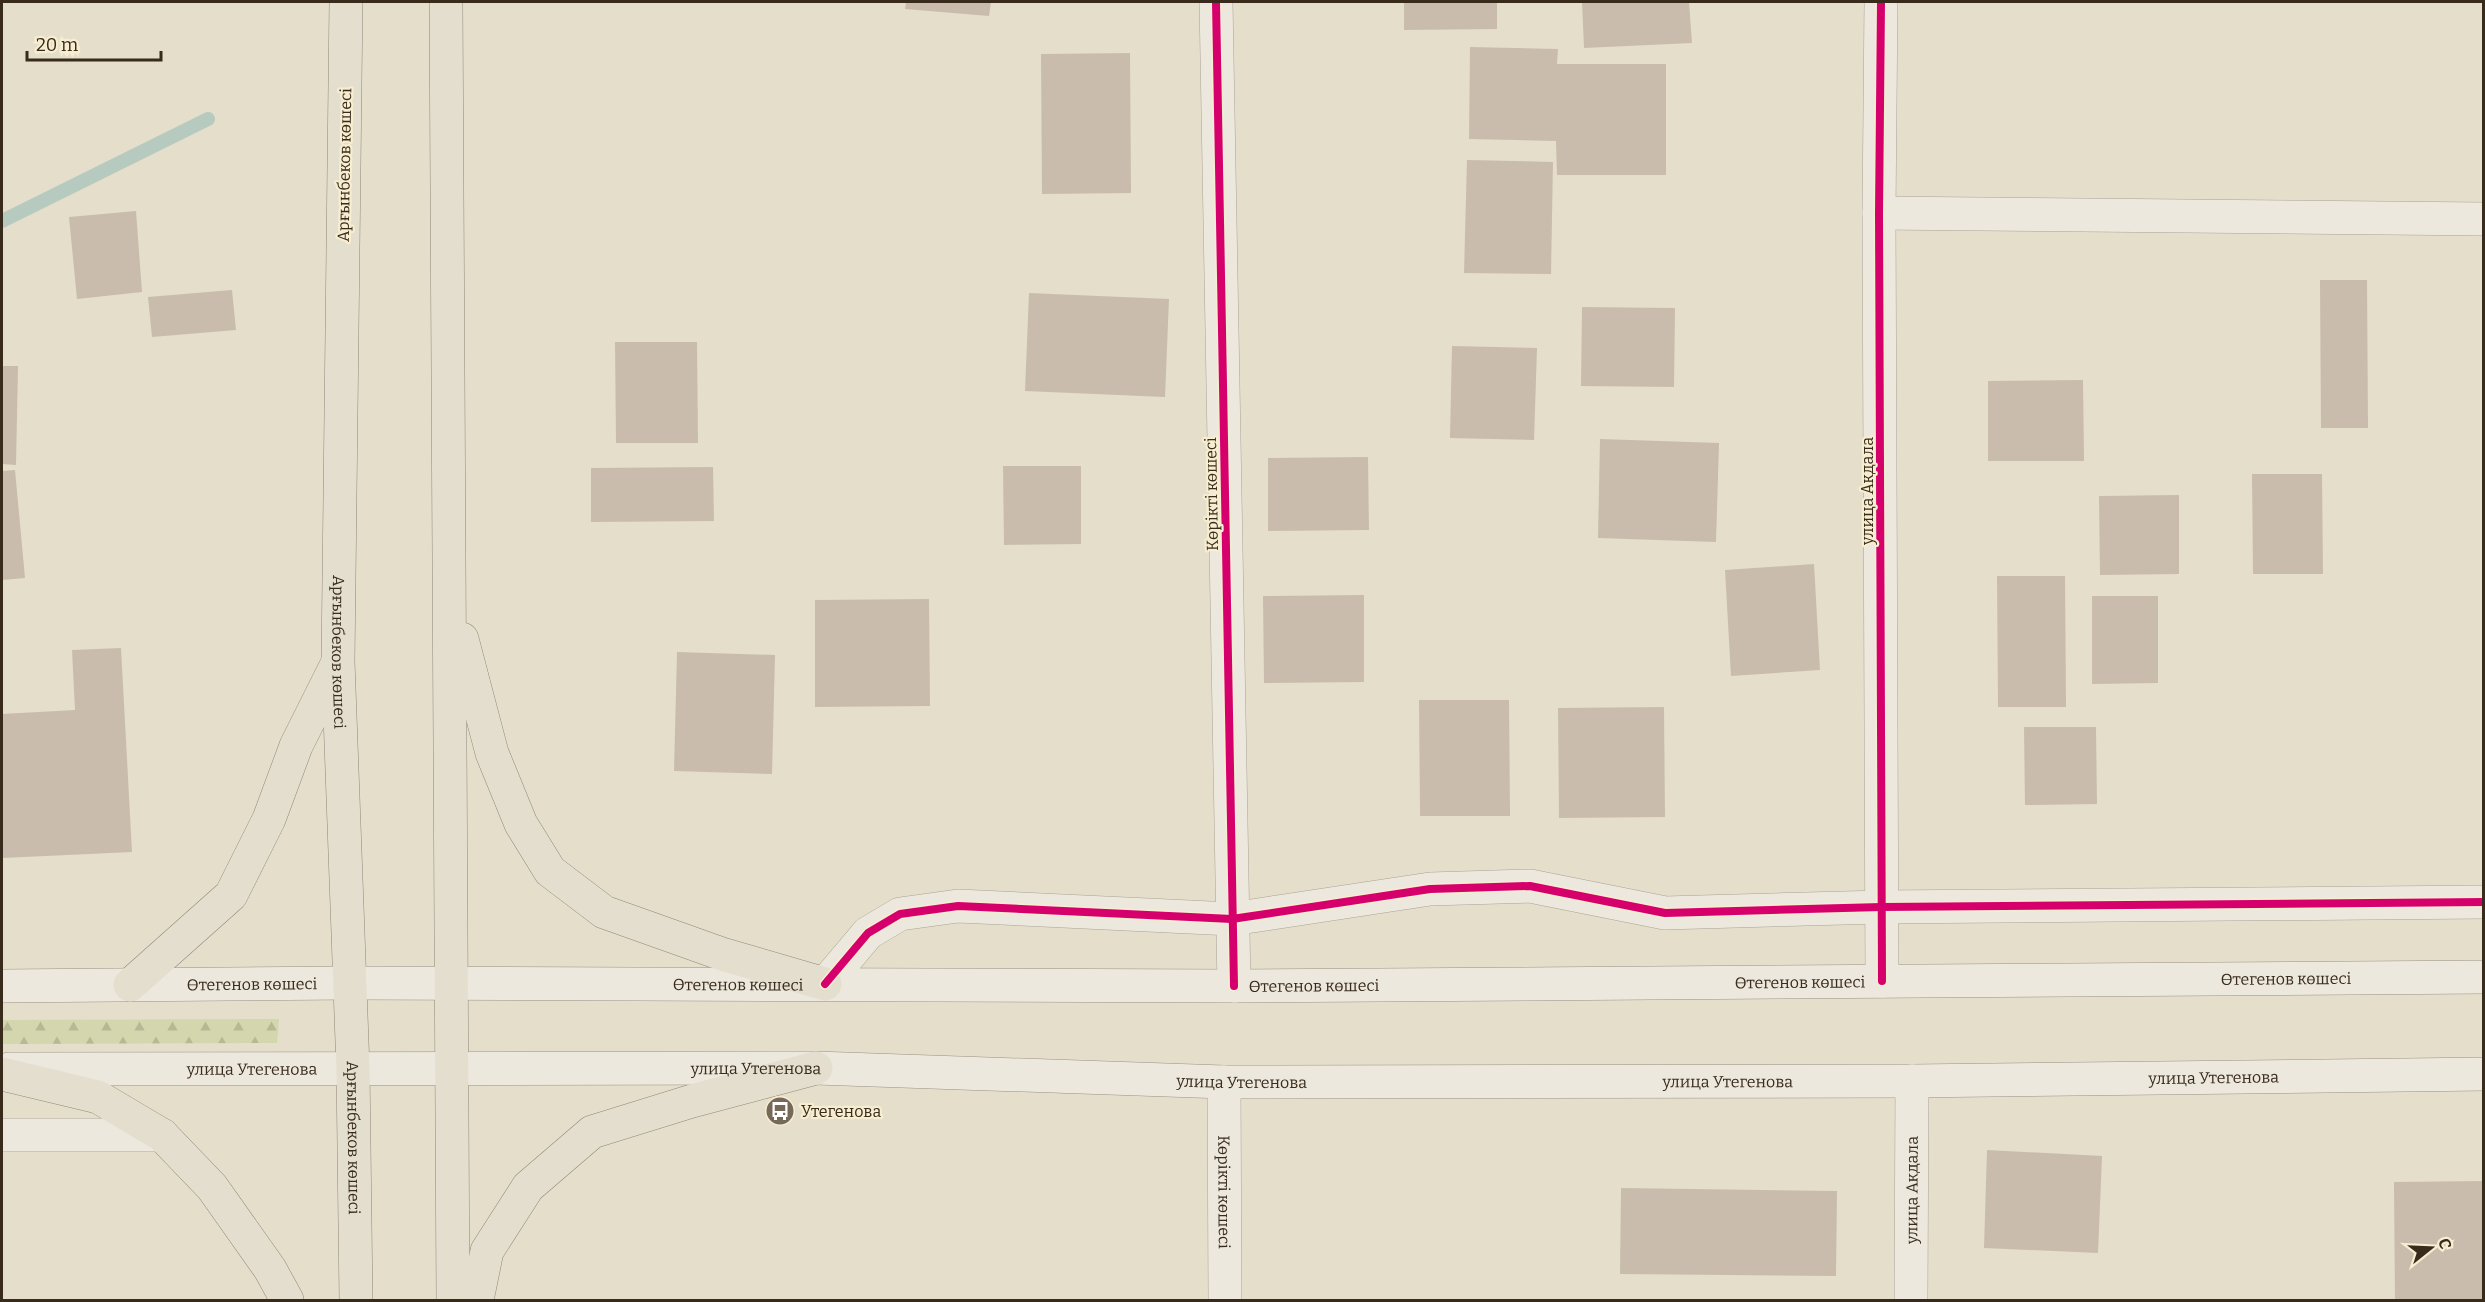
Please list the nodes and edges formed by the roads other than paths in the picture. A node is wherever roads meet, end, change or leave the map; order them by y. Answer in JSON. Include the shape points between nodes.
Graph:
{"nodes":[{"id":1,"x":346,"y":2,"type":"edge"},
{"id":2,"x":446,"y":2,"type":"edge"},
{"id":3,"x":1216,"y":2,"type":"edge"},
{"id":4,"x":1881,"y":2,"type":"edge"},
{"id":5,"x":1880,"y":213,"type":"junction"},
{"id":6,"x":2484,"y":219,"type":"edge"},
{"id":7,"x":450,"y":591,"type":"junction"},
{"id":8,"x":338,"y":662,"type":"junction"},
{"id":9,"x":2484,"y":902,"type":"edge"},
{"id":10,"x":1881,"y":907,"type":"junction"},
{"id":11,"x":1232,"y":919,"type":"junction"},
{"id":12,"x":2484,"y":977,"type":"edge"},
{"id":13,"x":1882,"y":981,"type":"junction"},
{"id":14,"x":348,"y":983,"type":"junction"},
{"id":15,"x":453,"y":983,"type":"junction"},
{"id":16,"x":825,"y":984,"type":"junction"},
{"id":17,"x":130,"y":985,"type":"junction"},
{"id":18,"x":2,"y":986,"type":"edge"},
{"id":19,"x":1234,"y":986,"type":"junction"},
{"id":20,"x":816,"y":1068,"type":"junction"},
{"id":21,"x":352,"y":1069,"type":"junction"},
{"id":22,"x":452,"y":1069,"type":"junction"},
{"id":23,"x":2,"y":1072,"type":"edge"},
{"id":24,"x":2484,"y":1074,"type":"edge"},
{"id":25,"x":1912,"y":1081,"type":"junction"},
{"id":26,"x":1224,"y":1082,"type":"junction"},
{"id":27,"x":2,"y":1135,"type":"edge"},
{"id":28,"x":162,"y":1135,"type":"junction"},
{"id":29,"x":287,"y":1300,"type":"edge"},
{"id":30,"x":356,"y":1300,"type":"edge"},
{"id":31,"x":453,"y":1300,"type":"edge"},
{"id":32,"x":477,"y":1300,"type":"edge"},
{"id":33,"x":1225,"y":1300,"type":"edge"},
{"id":34,"x":1911,"y":1300,"type":"edge"}],
"edges":[{"from":1,"to":8,"type":"main road","name":"Арғынбеков көшесі"},
{"from":2,"to":7,"type":"main road"},
{"from":3,"to":11,"type":"main road","name":"Көрікті көшесі"},
{"from":4,"to":5,"type":"main road","name":"улица Акдала"},
{"from":5,"to":6,"type":"main road"},
{"from":5,"to":10,"type":"main road","name":"улица Акдала"},
{"from":7,"to":15,"type":"main road"},
{"from":7,"to":16,"type":"main road","via":[[492,753],[521,824],[550,871],[604,912],[723,954]]},
{"from":8,"to":14,"type":"main road","name":"Арғынбеков көшесі"},
{"from":8,"to":17,"type":"main road","via":[[296,746],[269,819],[231,895]]},
{"from":9,"to":10,"type":"main road"},
{"from":10,"to":11,"type":"main road","via":[[1665,914],[1530,886],[1430,889]]},
{"from":10,"to":13,"type":"main road","name":"улица Акдала"},
{"from":11,"to":16,"type":"main road","via":[[958,906],[900,914],[868,933]]},
{"from":11,"to":19,"type":"main road","name":"Көрікті көшесі"},
{"from":12,"to":13,"type":"main road","name":"Өтегенов көшесі"},
{"from":13,"to":19,"type":"main road","name":"Өтегенов көшесі"},
{"from":14,"to":15,"type":"main road","name":"Өтегенов көшесі"},
{"from":14,"to":17,"type":"main road","name":"Өтегенов көшесі"},
{"from":14,"to":21,"type":"main road","name":"Арғынбеков көшесі"},
{"from":15,"to":16,"type":"main road","name":"Өтегенов көшесі"},
{"from":15,"to":22,"type":"main road"},
{"from":16,"to":19,"type":"main road","name":"Өтегенов көшесі"},
{"from":17,"to":18,"type":"main road","name":"Өтегенов көшесі"},
{"from":20,"to":22,"type":"main road","name":"улица Утегенова"},
{"from":20,"to":26,"type":"main road","name":"улица Утегенова"},
{"from":20,"to":32,"type":"main road","via":[[592,1132],[528,1187],[487,1251]]},
{"from":21,"to":22,"type":"main road","name":"улица Утегенова"},
{"from":21,"to":23,"type":"main road","name":"улица Утегенова"},
{"from":21,"to":30,"type":"main road","name":"Арғынбеков көшесі"},
{"from":22,"to":31,"type":"main road"},
{"from":23,"to":28,"type":"main road","via":[[98,1097]]},
{"from":24,"to":25,"type":"main road","name":"улица Утегенова"},
{"from":25,"to":26,"type":"main road","name":"улица Утегенова"},
{"from":25,"to":34,"type":"main road","name":"улица Акдала"},
{"from":26,"to":33,"type":"main road","name":"Көрікті көшесі"},
{"from":27,"to":28,"type":"main road"},
{"from":28,"to":29,"type":"main road","via":[[212,1187]]}]}
